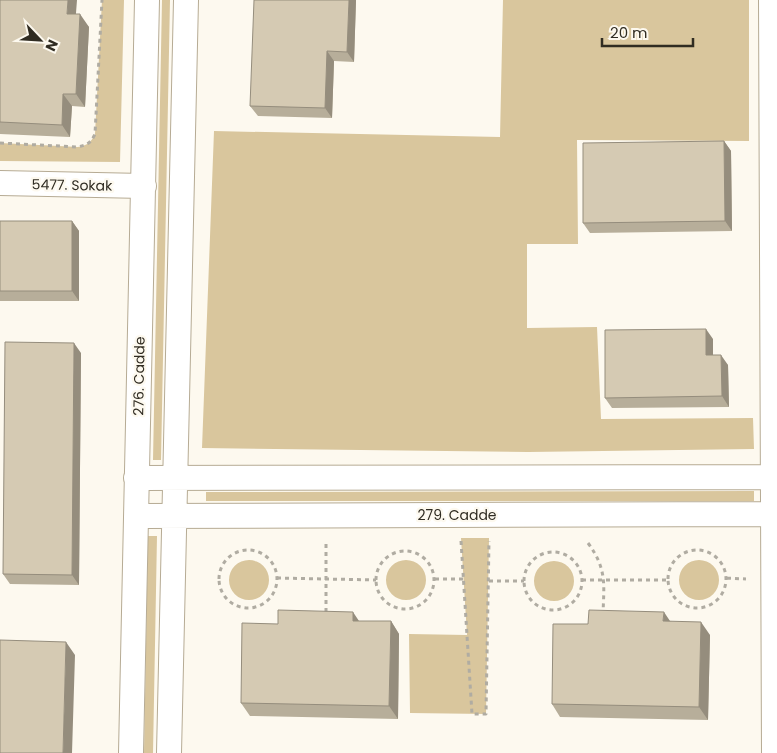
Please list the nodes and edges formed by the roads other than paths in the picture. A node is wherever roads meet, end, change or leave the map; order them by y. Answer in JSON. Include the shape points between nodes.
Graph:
{"nodes":[{"id":1,"x":148,"y":0,"type":"edge"},
{"id":2,"x":186,"y":0,"type":"edge"},
{"id":3,"x":771,"y":0,"type":"edge"},
{"id":4,"x":0,"y":184,"type":"edge"},
{"id":5,"x":144,"y":186,"type":"junction"},
{"id":6,"x":775,"y":477,"type":"edge"},
{"id":7,"x":136,"y":478,"type":"junction"},
{"id":8,"x":176,"y":478,"type":"junction"},
{"id":9,"x":775,"y":514,"type":"edge"},
{"id":10,"x":136,"y":516,"type":"junction"},
{"id":11,"x":175,"y":516,"type":"junction"},
{"id":12,"x":131,"y":753,"type":"edge"},
{"id":13,"x":170,"y":753,"type":"edge"},
{"id":14,"x":774,"y":753,"type":"edge"}],
"edges":[{"from":1,"to":5,"type":"street","name":"276. Cadde"},
{"from":2,"to":8,"type":"street"},
{"from":3,"to":6,"type":"street"},
{"from":4,"to":5,"type":"street","name":"5477. Sokak"},
{"from":5,"to":7,"type":"street","name":"276. Cadde"},
{"from":6,"to":8,"type":"street"},
{"from":6,"to":9,"type":"street"},
{"from":7,"to":8,"type":"street"},
{"from":7,"to":10,"type":"street","name":"276. Cadde"},
{"from":8,"to":11,"type":"street"},
{"from":9,"to":11,"type":"street","name":"279. Cadde"},
{"from":9,"to":14,"type":"street"},
{"from":10,"to":11,"type":"street","name":"279. Cadde"},
{"from":10,"to":12,"type":"street","name":"276. Cadde"},
{"from":11,"to":13,"type":"street"}]}
